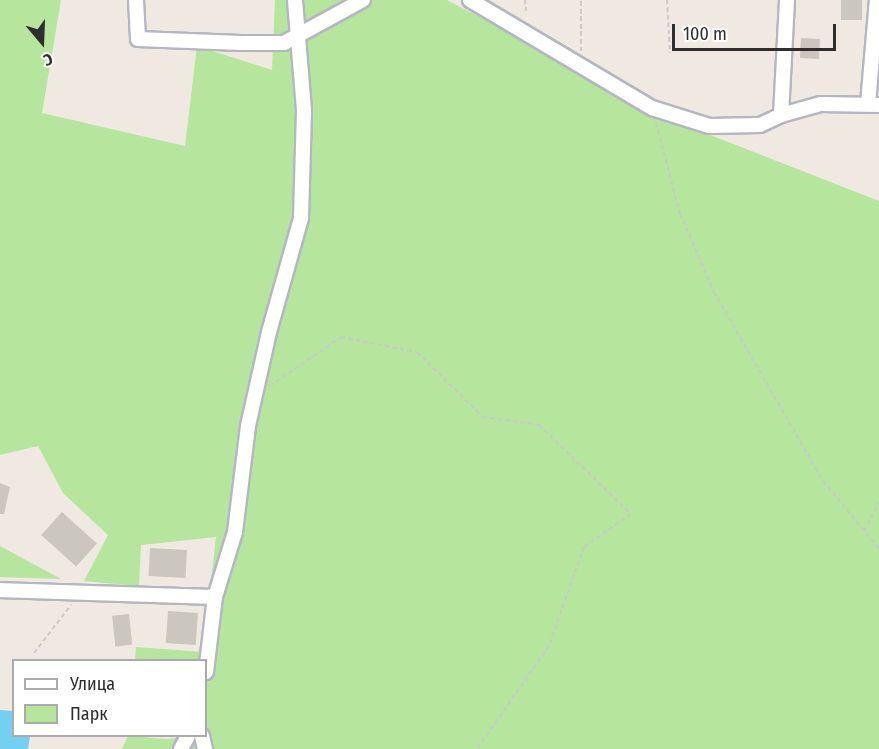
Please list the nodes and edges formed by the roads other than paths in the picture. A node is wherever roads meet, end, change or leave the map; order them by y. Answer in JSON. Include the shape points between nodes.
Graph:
{"nodes":[{"id":1,"x":136,"y":0,"type":"edge"},
{"id":2,"x":295,"y":0,"type":"edge"},
{"id":3,"x":363,"y":0,"type":"edge"},
{"id":4,"x":470,"y":0,"type":"edge"},
{"id":5,"x":787,"y":0,"type":"edge"},
{"id":6,"x":877,"y":0,"type":"edge"},
{"id":7,"x":298,"y":33,"type":"junction"},
{"id":8,"x":874,"y":105,"type":"edge"},
{"id":9,"x":780,"y":115,"type":"junction"},
{"id":10,"x":0,"y":590,"type":"edge"},
{"id":11,"x":214,"y":597,"type":"junction"},
{"id":12,"x":207,"y":663,"type":"edge"}],
"edges":[{"from":1,"to":7,"type":"street","via":[[138,39],[284,43]]},
{"from":2,"to":7,"type":"street"},
{"from":3,"to":7,"type":"street","via":[[317,27]]},
{"from":4,"to":9,"type":"street","via":[[652,108],[709,126],[760,125]]},
{"from":5,"to":9,"type":"street"},
{"from":6,"to":8,"type":"street"},
{"from":7,"to":11,"type":"street","via":[[304,130],[301,218],[248,426],[235,532]]},
{"from":8,"to":9,"type":"street","via":[[821,104]]},
{"from":10,"to":11,"type":"street"},
{"from":11,"to":12,"type":"street"}]}
